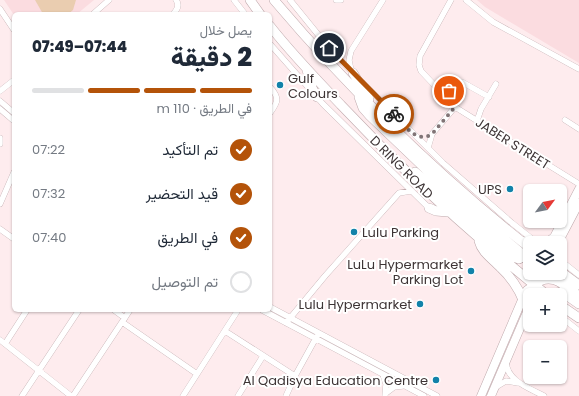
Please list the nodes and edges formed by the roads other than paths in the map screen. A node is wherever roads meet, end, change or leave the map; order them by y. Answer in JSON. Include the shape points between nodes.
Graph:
{"nodes":[{"id":1,"x":109,"y":0,"type":"edge"},
{"id":2,"x":176,"y":0,"type":"edge"},
{"id":3,"x":234,"y":0,"type":"edge"},
{"id":4,"x":250,"y":0,"type":"edge"},
{"id":5,"x":274,"y":0,"type":"edge"},
{"id":6,"x":290,"y":0,"type":"edge"},
{"id":7,"x":336,"y":0,"type":"edge"},
{"id":8,"x":341,"y":0,"type":"edge"},
{"id":9,"x":383,"y":0,"type":"edge"},
{"id":10,"x":451,"y":0,"type":"edge"},
{"id":11,"x":466,"y":0,"type":"edge"},
{"id":12,"x":0,"y":9,"type":"edge"},
{"id":13,"x":95,"y":12,"type":"edge"},
{"id":14,"x":175,"y":12,"type":"edge"},
{"id":15,"x":243,"y":12,"type":"edge"},
{"id":16,"x":259,"y":12,"type":"edge"},
{"id":17,"x":12,"y":27,"type":"edge"},
{"id":18,"x":272,"y":28,"type":"edge"},
{"id":19,"x":272,"y":46,"type":"edge"},
{"id":20,"x":351,"y":51,"type":"junction"},
{"id":21,"x":336,"y":55,"type":"junction"},
{"id":22,"x":307,"y":69,"type":"junction"},
{"id":23,"x":579,"y":69,"type":"edge"},
{"id":24,"x":353,"y":73,"type":"junction"},
{"id":25,"x":12,"y":82,"type":"edge"},
{"id":26,"x":496,"y":84,"type":"dead end"},
{"id":27,"x":272,"y":89,"type":"edge"},
{"id":28,"x":0,"y":91,"type":"edge"},
{"id":29,"x":358,"y":94,"type":"junction"},
{"id":30,"x":444,"y":96,"type":"junction"},
{"id":31,"x":317,"y":97,"type":"junction"},
{"id":32,"x":489,"y":97,"type":"junction"},
{"id":33,"x":0,"y":102,"type":"edge"},
{"id":34,"x":455,"y":107,"type":"junction"},
{"id":35,"x":0,"y":109,"type":"edge"},
{"id":36,"x":272,"y":110,"type":"edge"},
{"id":37,"x":12,"y":111,"type":"edge"},
{"id":38,"x":376,"y":113,"type":"junction"},
{"id":39,"x":12,"y":119,"type":"edge"},
{"id":40,"x":475,"y":119,"type":"junction"},
{"id":41,"x":565,"y":120,"type":"dead end"},
{"id":42,"x":579,"y":128,"type":"edge"},
{"id":43,"x":432,"y":134,"type":"junction"},
{"id":44,"x":416,"y":136,"type":"junction"},
{"id":45,"x":0,"y":138,"type":"edge"},
{"id":46,"x":0,"y":144,"type":"edge"},
{"id":47,"x":428,"y":148,"type":"junction"},
{"id":48,"x":399,"y":164,"type":"junction"},
{"id":49,"x":12,"y":177,"type":"edge"},
{"id":50,"x":397,"y":177,"type":"junction"},
{"id":51,"x":579,"y":184,"type":"edge"},
{"id":52,"x":579,"y":189,"type":"edge"},
{"id":53,"x":411,"y":191,"type":"junction"},
{"id":54,"x":399,"y":193,"type":"junction"},
{"id":55,"x":579,"y":203,"type":"edge"},
{"id":56,"x":0,"y":204,"type":"edge"},
{"id":57,"x":429,"y":208,"type":"joint"},
{"id":58,"x":448,"y":212,"type":"junction"},
{"id":59,"x":0,"y":229,"type":"edge"},
{"id":60,"x":529,"y":236,"type":"edge"},
{"id":61,"x":555,"y":236,"type":"edge"},
{"id":62,"x":562,"y":236,"type":"edge"},
{"id":63,"x":12,"y":238,"type":"edge"},
{"id":64,"x":479,"y":239,"type":"junction"},
{"id":65,"x":523,"y":241,"type":"edge"},
{"id":66,"x":522,"y":253,"type":"joint"},
{"id":67,"x":567,"y":266,"type":"edge"},
{"id":68,"x":579,"y":275,"type":"edge"},
{"id":69,"x":567,"y":276,"type":"edge"},
{"id":70,"x":534,"y":280,"type":"edge"},
{"id":71,"x":534,"y":285,"type":"junction"},
{"id":72,"x":579,"y":285,"type":"edge"},
{"id":73,"x":530,"y":288,"type":"edge"},
{"id":74,"x":538,"y":288,"type":"edge"},
{"id":75,"x":567,"y":296,"type":"edge"},
{"id":76,"x":579,"y":296,"type":"edge"},
{"id":77,"x":523,"y":298,"type":"edge"},
{"id":78,"x":579,"y":304,"type":"edge"},
{"id":79,"x":272,"y":308,"type":"edge"},
{"id":80,"x":567,"y":310,"type":"edge"},
{"id":81,"x":24,"y":312,"type":"edge"},
{"id":82,"x":78,"y":312,"type":"edge"},
{"id":83,"x":116,"y":312,"type":"edge"},
{"id":84,"x":129,"y":312,"type":"edge"},
{"id":85,"x":237,"y":312,"type":"edge"},
{"id":86,"x":266,"y":312,"type":"edge"},
{"id":87,"x":523,"y":315,"type":"edge"},
{"id":88,"x":290,"y":318,"type":"junction"},
{"id":89,"x":523,"y":318,"type":"edge"},
{"id":90,"x":579,"y":318,"type":"edge"},
{"id":91,"x":123,"y":320,"type":"junction"},
{"id":92,"x":567,"y":322,"type":"edge"},
{"id":93,"x":286,"y":323,"type":"junction"},
{"id":94,"x":225,"y":331,"type":"junction"},
{"id":95,"x":579,"y":331,"type":"edge"},
{"id":96,"x":318,"y":332,"type":"junction"},
{"id":97,"x":315,"y":338,"type":"junction"},
{"id":98,"x":2,"y":342,"type":"edge"},
{"id":99,"x":337,"y":342,"type":"junction"},
{"id":100,"x":334,"y":348,"type":"junction"},
{"id":101,"x":263,"y":356,"type":"junction"},
{"id":102,"x":506,"y":360,"type":"junction"},
{"id":103,"x":39,"y":370,"type":"junction"},
{"id":104,"x":197,"y":374,"type":"junction"},
{"id":105,"x":383,"y":375,"type":"junction"},
{"id":106,"x":295,"y":376,"type":"junction"},
{"id":107,"x":518,"y":383,"type":"junction"},
{"id":108,"x":403,"y":386,"type":"junction"},
{"id":109,"x":493,"y":392,"type":"edge"},
{"id":110,"x":483,"y":393,"type":"edge"},
{"id":111,"x":385,"y":394,"type":"edge"},
{"id":112,"x":22,"y":396,"type":"edge"},
{"id":113,"x":72,"y":396,"type":"edge"},
{"id":114,"x":183,"y":396,"type":"edge"},
{"id":115,"x":238,"y":396,"type":"edge"},
{"id":116,"x":286,"y":396,"type":"edge"},
{"id":117,"x":424,"y":396,"type":"edge"},
{"id":118,"x":438,"y":396,"type":"edge"},
{"id":119,"x":477,"y":396,"type":"edge"},
{"id":120,"x":544,"y":396,"type":"edge"}],
"edges":[{"from":1,"to":13,"type":"street"},
{"from":2,"to":14,"type":"street","via":[[178,6]]},
{"from":3,"to":15,"type":"street"},
{"from":4,"to":16,"type":"main road"},
{"from":5,"to":29,"type":"main road","name":"D RING ROAD"},
{"from":6,"to":21,"type":"street"},
{"from":7,"to":8,"type":"street"},
{"from":9,"to":20,"type":"street"},
{"from":10,"to":30,"type":"street","name":"JABER STREET","via":[[418,65]]},
{"from":11,"to":23,"type":"street","via":[[494,22]]},
{"from":12,"to":17,"type":"street"},
{"from":18,"to":22,"type":"main road","name":"D RING ROAD"},
{"from":19,"to":31,"type":"street","name":"D RING ROAD"},
{"from":20,"to":21,"type":"street"},
{"from":20,"to":24,"type":"street","via":[[349,64]]},
{"from":21,"to":24,"type":"street"},
{"from":22,"to":31,"type":"main road"},
{"from":22,"to":48,"type":"main road","name":"D RING ROAD"},
{"from":24,"to":38,"type":"main road"},
{"from":24,"to":44,"type":"street"},
{"from":25,"to":28,"type":"street"},
{"from":26,"to":32,"type":"street"},
{"from":27,"to":36,"type":"street","via":[[277,98]]},
{"from":29,"to":38,"type":"main road","name":"D RING ROAD"},
{"from":29,"to":66,"type":"main road","via":[[363,108],[370,116],[457,199]]},
{"from":30,"to":32,"type":"street","via":[[462,82]]},
{"from":30,"to":34,"type":"street","name":"JABER STREET"},
{"from":31,"to":50,"type":"street","name":"D RING ROAD"},
{"from":32,"to":40,"type":"street"},
{"from":33,"to":37,"type":"street"},
{"from":34,"to":40,"type":"street","name":"JABER STREET"},
{"from":34,"to":43,"type":"street"},
{"from":35,"to":39,"type":"street"},
{"from":38,"to":65,"type":"main road","name":"D RING ROAD","via":[[490,216]]},
{"from":40,"to":51,"type":"street","name":"JABER STREET"},
{"from":41,"to":42,"type":"street"},
{"from":43,"to":44,"type":"street"},
{"from":43,"to":47,"type":"street"},
{"from":44,"to":47,"type":"street"},
{"from":45,"to":46,"type":"street"},
{"from":47,"to":60,"type":"street"},
{"from":48,"to":58,"type":"main road","name":"D RING ROAD"},
{"from":48,"to":66,"type":"main road","via":[[416,173],[514,257],[519,259]]},
{"from":49,"to":56,"type":"street"},
{"from":50,"to":53,"type":"street","name":"D RING ROAD"},
{"from":50,"to":54,"type":"street"},
{"from":52,"to":61,"type":"street"},
{"from":53,"to":54,"type":"street"},
{"from":53,"to":57,"type":"street","name":"D RING ROAD"},
{"from":54,"to":88,"type":"street"},
{"from":55,"to":62,"type":"street"},
{"from":57,"to":58,"type":"main road"},
{"from":58,"to":64,"type":"main road","name":"D RING ROAD"},
{"from":59,"to":63,"type":"street"},
{"from":64,"to":71,"type":"main road","name":"D RING ROAD"},
{"from":64,"to":77,"type":"main road","via":[[482,249],[505,272]]},
{"from":67,"to":68,"type":"street"},
{"from":69,"to":72,"type":"main road"},
{"from":70,"to":71,"type":"main road"},
{"from":71,"to":73,"type":"street"},
{"from":71,"to":74,"type":"main road","name":"D RING ROAD"},
{"from":71,"to":76,"type":"main road","via":[[542,279],[551,278]]},
{"from":75,"to":78,"type":"main road"},
{"from":79,"to":88,"type":"street"},
{"from":80,"to":90,"type":"main road"},
{"from":81,"to":98,"type":"street"},
{"from":82,"to":103,"type":"street"},
{"from":83,"to":91,"type":"street"},
{"from":84,"to":91,"type":"street"},
{"from":85,"to":94,"type":"street"},
{"from":86,"to":93,"type":"street"},
{"from":87,"to":110,"type":"street"},
{"from":88,"to":93,"type":"street"},
{"from":88,"to":96,"type":"street"},
{"from":89,"to":102,"type":"street"},
{"from":91,"to":104,"type":"street"},
{"from":91,"to":113,"type":"street"},
{"from":92,"to":95,"type":"street"},
{"from":93,"to":97,"type":"street"},
{"from":94,"to":101,"type":"street"},
{"from":94,"to":104,"type":"street"},
{"from":96,"to":97,"type":"street"},
{"from":96,"to":99,"type":"street"},
{"from":97,"to":100,"type":"street"},
{"from":97,"to":106,"type":"street"},
{"from":98,"to":103,"type":"street"},
{"from":99,"to":100,"type":"street"},
{"from":99,"to":118,"type":"street"},
{"from":100,"to":105,"type":"street"},
{"from":101,"to":106,"type":"street"},
{"from":101,"to":115,"type":"street"},
{"from":102,"to":107,"type":"street","via":[[508,371]]},
{"from":102,"to":109,"type":"street"},
{"from":103,"to":112,"type":"street"},
{"from":103,"to":113,"type":"street"},
{"from":104,"to":114,"type":"street"},
{"from":105,"to":108,"type":"street"},
{"from":105,"to":111,"type":"street","via":[[386,384]]},
{"from":106,"to":116,"type":"street"},
{"from":107,"to":109,"type":"street","via":[[506,381]]},
{"from":107,"to":120,"type":"street"},
{"from":108,"to":111,"type":"street","via":[[394,387]]},
{"from":108,"to":117,"type":"street"},
{"from":110,"to":119,"type":"street"}]}
